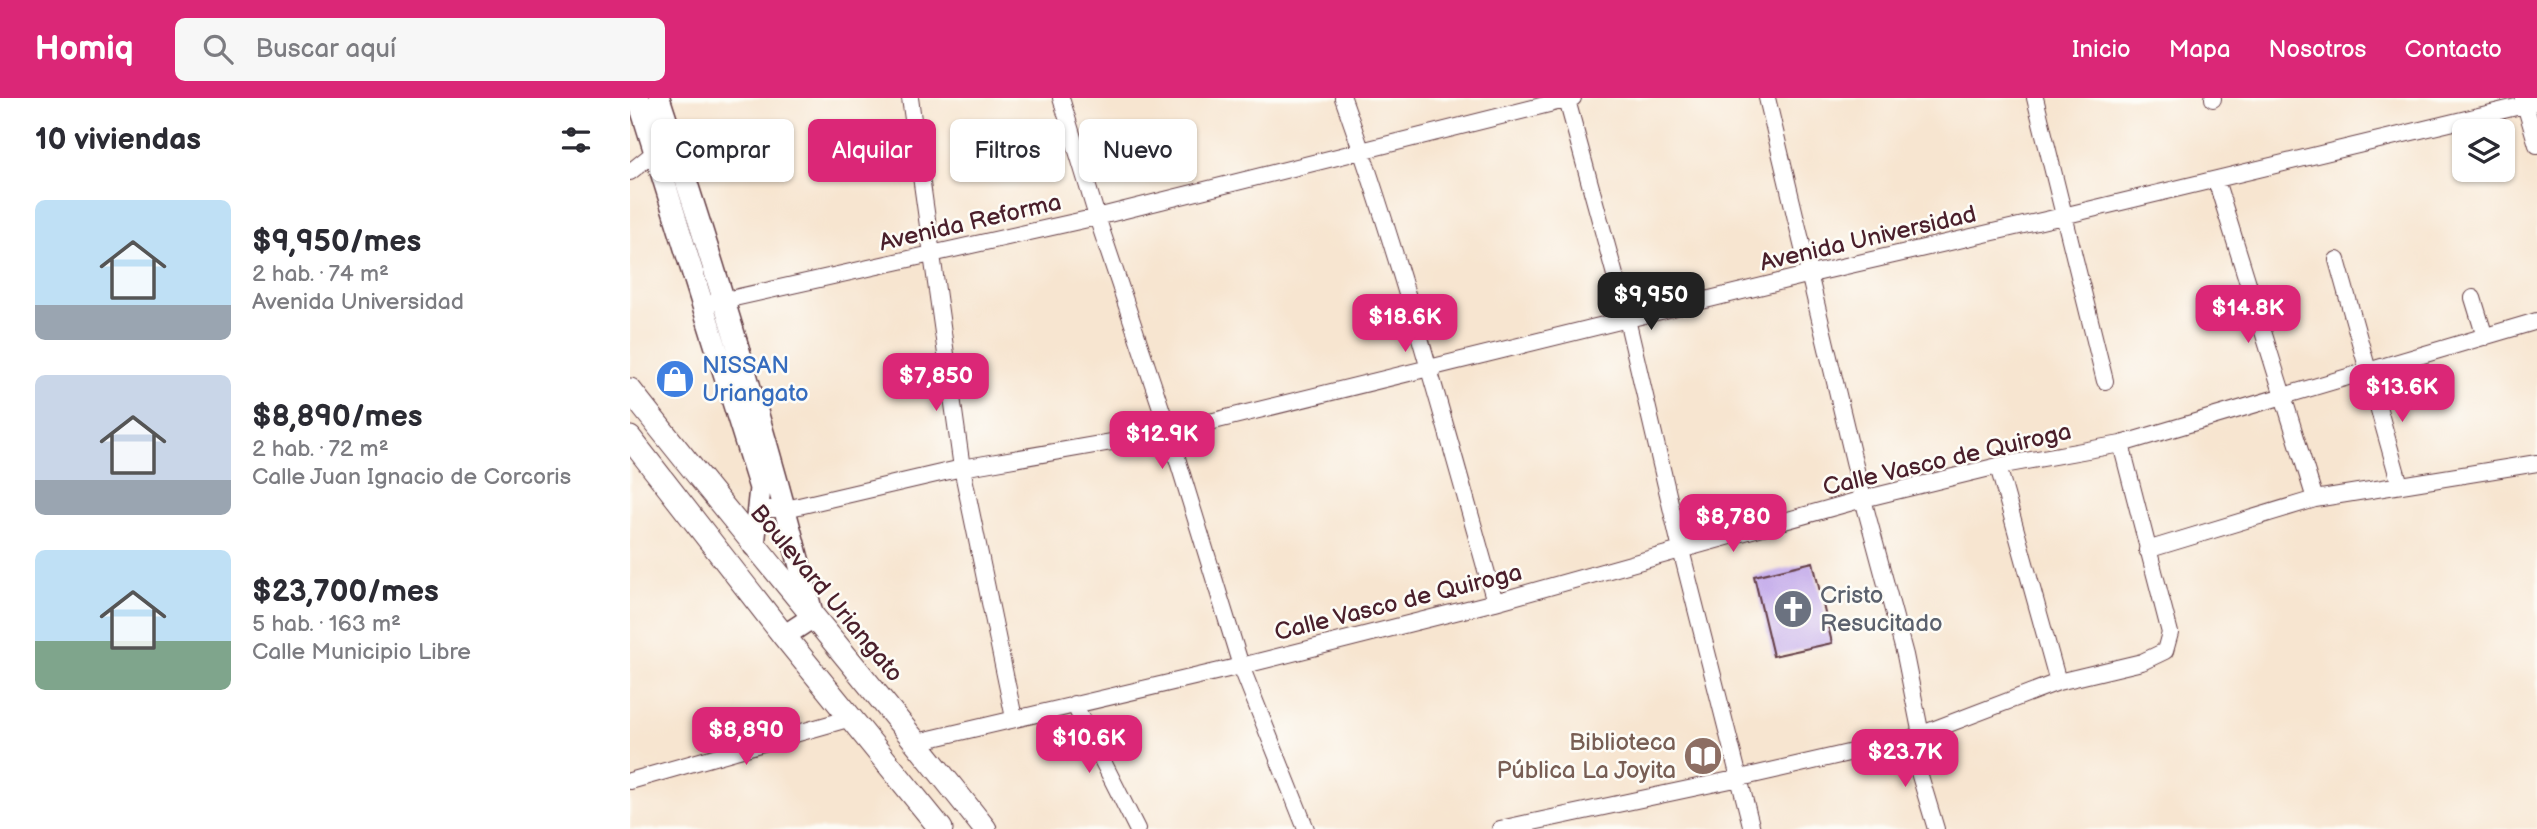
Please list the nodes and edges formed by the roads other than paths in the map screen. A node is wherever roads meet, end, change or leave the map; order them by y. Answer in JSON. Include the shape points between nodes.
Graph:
{"nodes":[{"id":1,"x":638,"y":98,"type":"edge"},
{"id":2,"x":659,"y":98,"type":"edge"},
{"id":3,"x":911,"y":98,"type":"edge"},
{"id":4,"x":1061,"y":98,"type":"edge"},
{"id":5,"x":1343,"y":98,"type":"edge"},
{"id":6,"x":1767,"y":98,"type":"edge"},
{"id":7,"x":2035,"y":98,"type":"edge"},
{"id":8,"x":1570,"y":99,"type":"edge"},
{"id":9,"x":2528,"y":102,"type":"edge"},
{"id":10,"x":661,"y":119,"type":"edge"},
{"id":11,"x":651,"y":123,"type":"edge"},
{"id":12,"x":2537,"y":145,"type":"edge"},
{"id":13,"x":1363,"y":152,"type":"junction"},
{"id":14,"x":651,"y":159,"type":"edge"},
{"id":15,"x":630,"y":172,"type":"edge"},
{"id":16,"x":2216,"y":180,"type":"junction"},
{"id":17,"x":673,"y":182,"type":"edge"},
{"id":18,"x":678,"y":182,"type":"edge"},
{"id":19,"x":2063,"y":216,"type":"junction"},
{"id":20,"x":1097,"y":217,"type":"junction"},
{"id":21,"x":933,"y":254,"type":"junction"},
{"id":22,"x":2337,"y":260,"type":"dead end"},
{"id":23,"x":1811,"y":274,"type":"junction"},
{"id":24,"x":2473,"y":298,"type":"dead end"},
{"id":25,"x":725,"y":300,"type":"junction"},
{"id":26,"x":703,"y":304,"type":"junction"},
{"id":27,"x":1628,"y":319,"type":"junction"},
{"id":28,"x":2537,"y":321,"type":"edge"},
{"id":29,"x":2485,"y":337,"type":"junction"},
{"id":30,"x":1428,"y":368,"type":"junction"},
{"id":31,"x":2369,"y":372,"type":"junction"},
{"id":32,"x":2105,"y":381,"type":"dead end"},
{"id":33,"x":630,"y":390,"type":"edge"},
{"id":34,"x":2284,"y":398,"type":"junction"},
{"id":35,"x":1169,"y":432,"type":"junction"},
{"id":36,"x":630,"y":438,"type":"edge"},
{"id":37,"x":2121,"y":444,"type":"junction"},
{"id":38,"x":2537,"y":463,"type":"edge"},
{"id":39,"x":1998,"y":466,"type":"junction"},
{"id":40,"x":961,"y":468,"type":"junction"},
{"id":41,"x":2400,"y":485,"type":"junction"},
{"id":42,"x":1863,"y":499,"type":"junction"},
{"id":43,"x":2315,"y":499,"type":"junction"},
{"id":44,"x":758,"y":509,"type":"junction"},
{"id":45,"x":786,"y":509,"type":"junction"},
{"id":46,"x":754,"y":546,"type":"junction"},
{"id":47,"x":1681,"y":550,"type":"junction"},
{"id":48,"x":2147,"y":551,"type":"junction"},
{"id":49,"x":1495,"y":601,"type":"junction"},
{"id":50,"x":813,"y":617,"type":"junction"},
{"id":51,"x":784,"y":636,"type":"junction"},
{"id":52,"x":1241,"y":666,"type":"junction"},
{"id":53,"x":2058,"y":682,"type":"junction"},
{"id":54,"x":1074,"y":704,"type":"junction"},
{"id":55,"x":851,"y":718,"type":"junction"},
{"id":56,"x":1014,"y":718,"type":"junction"},
{"id":57,"x":1915,"y":737,"type":"junction"},
{"id":58,"x":917,"y":742,"type":"junction"},
{"id":59,"x":1740,"y":778,"type":"junction"},
{"id":60,"x":630,"y":781,"type":"edge"},
{"id":61,"x":1554,"y":823,"type":"edge"},
{"id":62,"x":941,"y":829,"type":"edge"},
{"id":63,"x":985,"y":829,"type":"edge"},
{"id":64,"x":1137,"y":829,"type":"edge"},
{"id":65,"x":1306,"y":829,"type":"edge"},
{"id":66,"x":1500,"y":829,"type":"edge"},
{"id":67,"x":1752,"y":829,"type":"edge"},
{"id":68,"x":1936,"y":829,"type":"edge"}],
"edges":[{"from":1,"to":11,"type":"street"},
{"from":2,"to":10,"type":"street"},
{"from":3,"to":21,"type":"street"},
{"from":4,"to":20,"type":"street"},
{"from":5,"to":13,"type":"street"},
{"from":6,"to":23,"type":"street"},
{"from":7,"to":19,"type":"street"},
{"from":8,"to":13,"type":"street","name":"Avenida Reforma"},
{"from":8,"to":27,"type":"street"},
{"from":9,"to":12,"type":"street"},
{"from":9,"to":16,"type":"street","name":"Avenida Universidad"},
{"from":13,"to":20,"type":"street","name":"Avenida Reforma"},
{"from":13,"to":30,"type":"street"},
{"from":14,"to":15,"type":"street"},
{"from":16,"to":19,"type":"street","name":"Avenida Universidad"},
{"from":16,"to":34,"type":"street"},
{"from":17,"to":26,"type":"street"},
{"from":18,"to":25,"type":"street"},
{"from":19,"to":23,"type":"street","name":"Avenida Universidad"},
{"from":19,"to":32,"type":"street"},
{"from":20,"to":21,"type":"street","name":"Avenida Reforma"},
{"from":20,"to":35,"type":"street"},
{"from":21,"to":25,"type":"street","name":"Avenida Reforma"},
{"from":21,"to":40,"type":"street"},
{"from":22,"to":31,"type":"street"},
{"from":23,"to":27,"type":"street","name":"Avenida Universidad"},
{"from":23,"to":42,"type":"street"},
{"from":24,"to":29,"type":"street"},
{"from":25,"to":26,"type":"street","name":"Avenida Reforma"},
{"from":25,"to":45,"type":"street"},
{"from":26,"to":44,"type":"street","via":[[760,488]]},
{"from":27,"to":30,"type":"street","name":"Avenida Universidad"},
{"from":27,"to":47,"type":"street"},
{"from":28,"to":29,"type":"street","name":"Calle Vasco de Quiroga"},
{"from":29,"to":31,"type":"street","name":"Calle Vasco de Quiroga"},
{"from":30,"to":35,"type":"street","name":"Avenida Universidad"},
{"from":30,"to":49,"type":"street"},
{"from":31,"to":34,"type":"street","name":"Calle Vasco de Quiroga"},
{"from":31,"to":41,"type":"street"},
{"from":33,"to":46,"type":"main road","name":"Boulevard Uriangato"},
{"from":34,"to":37,"type":"street","name":"Calle Vasco de Quiroga"},
{"from":34,"to":43,"type":"street"},
{"from":35,"to":40,"type":"street","name":"Avenida Universidad"},
{"from":35,"to":52,"type":"street"},
{"from":36,"to":51,"type":"main road"},
{"from":37,"to":39,"type":"street","name":"Calle Vasco de Quiroga"},
{"from":37,"to":48,"type":"street"},
{"from":38,"to":41,"type":"street"},
{"from":39,"to":42,"type":"street","name":"Calle Vasco de Quiroga"},
{"from":39,"to":53,"type":"street"},
{"from":40,"to":45,"type":"street","name":"Avenida Universidad"},
{"from":40,"to":56,"type":"street"},
{"from":41,"to":43,"type":"street"},
{"from":42,"to":47,"type":"street","name":"Calle Vasco de Quiroga"},
{"from":42,"to":57,"type":"street","via":[[1905,655]]},
{"from":43,"to":48,"type":"street"},
{"from":44,"to":45,"type":"street","name":"Avenida Universidad"},
{"from":44,"to":46,"type":"street"},
{"from":45,"to":50,"type":"street"},
{"from":46,"to":50,"type":"main road","name":"Boulevard Uriangato"},
{"from":47,"to":49,"type":"street","name":"Calle Vasco de Quiroga"},
{"from":47,"to":59,"type":"street"},
{"from":48,"to":53,"type":"street","via":[[2170,633],[2165,652]]},
{"from":49,"to":52,"type":"street","name":"Calle Vasco de Quiroga"},
{"from":50,"to":51,"type":"street"},
{"from":50,"to":58,"type":"main road","name":"Boulevard Uriangato"},
{"from":51,"to":55,"type":"main road"},
{"from":52,"to":54,"type":"street","name":"Calle Vasco de Quiroga"},
{"from":52,"to":65,"type":"street"},
{"from":53,"to":57,"type":"street"},
{"from":54,"to":56,"type":"street","name":"Calle Vasco de Quiroga"},
{"from":54,"to":64,"type":"street"},
{"from":55,"to":60,"type":"street"},
{"from":55,"to":62,"type":"main road"},
{"from":56,"to":58,"type":"street","name":"Calle Vasco de Quiroga"},
{"from":57,"to":59,"type":"street"},
{"from":57,"to":68,"type":"street"},
{"from":58,"to":63,"type":"main road","name":"Boulevard Uriangato"},
{"from":59,"to":61,"type":"street"},
{"from":59,"to":67,"type":"street"},
{"from":61,"to":66,"type":"street"}]}
